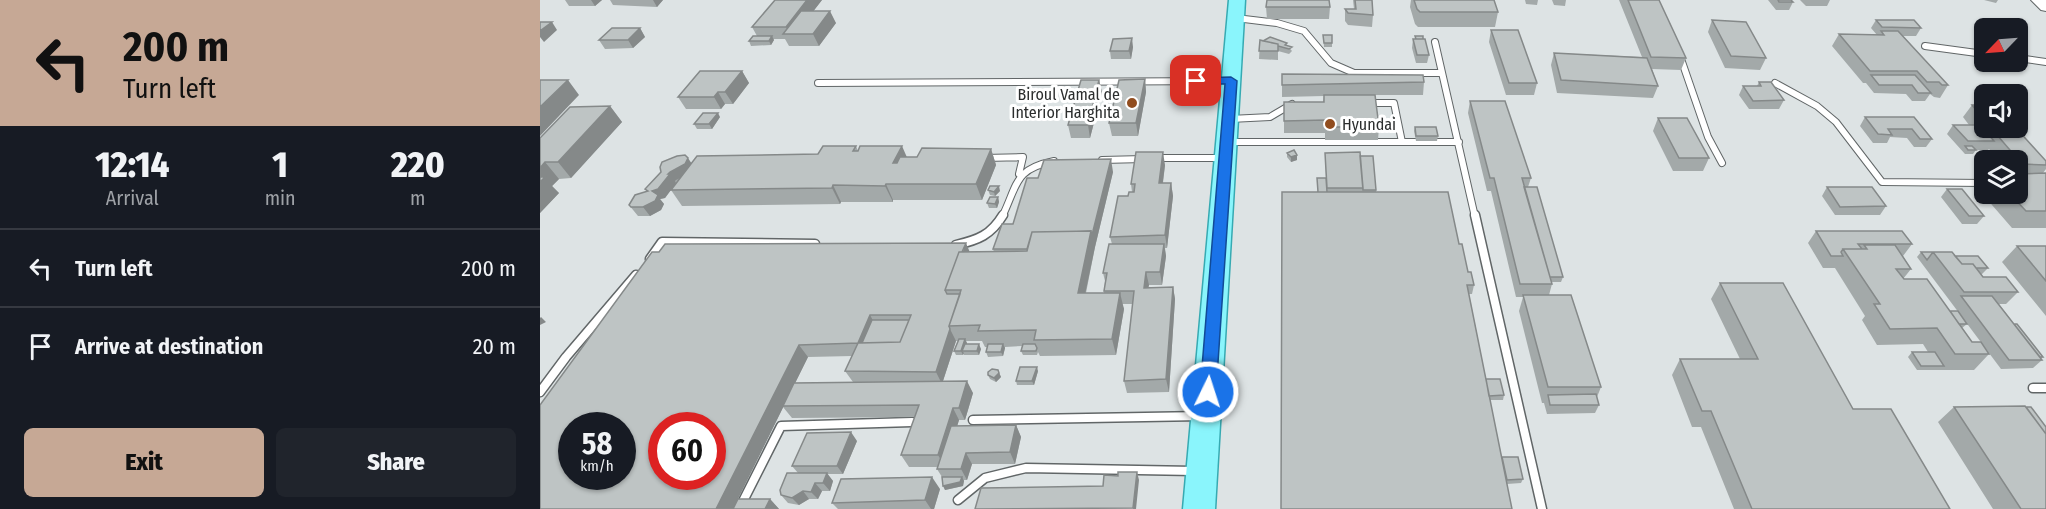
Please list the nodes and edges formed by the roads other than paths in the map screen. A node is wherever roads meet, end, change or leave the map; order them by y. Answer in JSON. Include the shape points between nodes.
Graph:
{"nodes":[{"id":1,"x":2038,"y":0,"type":"edge"},
{"id":2,"x":2046,"y":7,"type":"edge"},
{"id":3,"x":1237,"y":9,"type":"edge"},
{"id":4,"x":1435,"y":42,"type":"dead end"},
{"id":5,"x":1925,"y":46,"type":"dead end"},
{"id":6,"x":1677,"y":48,"type":"edge"},
{"id":7,"x":1974,"y":53,"type":"edge"},
{"id":8,"x":2028,"y":59,"type":"edge"},
{"id":9,"x":2046,"y":62,"type":"edge"},
{"id":10,"x":1442,"y":74,"type":"junction"},
{"id":11,"x":1231,"y":81,"type":"junction"},
{"id":12,"x":818,"y":83,"type":"dead end"},
{"id":13,"x":1775,"y":83,"type":"edge"},
{"id":14,"x":1360,"y":103,"type":"edge"},
{"id":15,"x":1303,"y":104,"type":"edge"},
{"id":16,"x":1227,"y":140,"type":"junction"},
{"id":17,"x":1402,"y":142,"type":"junction"},
{"id":18,"x":1459,"y":142,"type":"junction"},
{"id":19,"x":1023,"y":157,"type":"junction"},
{"id":20,"x":976,"y":158,"type":"edge"},
{"id":21,"x":1088,"y":160,"type":"edge"},
{"id":22,"x":1044,"y":161,"type":"junction"},
{"id":23,"x":1066,"y":161,"type":"edge"},
{"id":24,"x":1722,"y":163,"type":"dead end"},
{"id":25,"x":1017,"y":180,"type":"junction"},
{"id":26,"x":1974,"y":183,"type":"edge"},
{"id":27,"x":819,"y":244,"type":"edge"},
{"id":28,"x":948,"y":246,"type":"edge"},
{"id":29,"x":646,"y":263,"type":"edge"},
{"id":30,"x":639,"y":272,"type":"edge"},
{"id":31,"x":2033,"y":388,"type":"dead end"},
{"id":32,"x":2046,"y":388,"type":"edge"},
{"id":33,"x":540,"y":392,"type":"edge"},
{"id":34,"x":1206,"y":416,"type":"junction"},
{"id":35,"x":973,"y":420,"type":"dead end"},
{"id":36,"x":912,"y":422,"type":"edge"},
{"id":37,"x":1202,"y":471,"type":"junction"},
{"id":38,"x":958,"y":500,"type":"dead end"},
{"id":39,"x":739,"y":509,"type":"edge"},
{"id":40,"x":1199,"y":509,"type":"edge"},
{"id":41,"x":1542,"y":509,"type":"edge"}],
"edges":[{"from":1,"to":2,"type":"street"},
{"from":3,"to":10,"type":"lane","via":[[1304,31],[1320,55],[1342,71]]},
{"from":3,"to":11,"type":"main road"},
{"from":4,"to":10,"type":"lane"},
{"from":5,"to":7,"type":"lane"},
{"from":6,"to":24,"type":"lane","via":[[1708,137]]},
{"from":8,"to":9,"type":"lane"},
{"from":10,"to":18,"type":"lane"},
{"from":11,"to":12,"type":"lane"},
{"from":11,"to":16,"type":"main road"},
{"from":13,"to":26,"type":"lane","via":[[1817,106],[1836,122],[1882,182]]},
{"from":14,"to":17,"type":"lane","via":[[1394,102]]},
{"from":15,"to":16,"type":"lane","via":[[1292,104]]},
{"from":16,"to":17,"type":"lane"},
{"from":16,"to":21,"type":"lane"},
{"from":16,"to":34,"type":"main road"},
{"from":17,"to":18,"type":"lane"},
{"from":18,"to":41,"type":"lane"},
{"from":19,"to":20,"type":"lane"},
{"from":19,"to":22,"type":"lane"},
{"from":19,"to":25,"type":"lane"},
{"from":22,"to":23,"type":"lane"},
{"from":22,"to":25,"type":"lane","via":[[1027,168]]},
{"from":25,"to":28,"type":"lane","via":[[999,225],[974,241]]},
{"from":27,"to":29,"type":"lane","via":[[662,242]]},
{"from":30,"to":33,"type":"lane"},
{"from":31,"to":32,"type":"lane"},
{"from":34,"to":35,"type":"lane"},
{"from":34,"to":37,"type":"main road"},
{"from":36,"to":39,"type":"lane","via":[[781,426]]},
{"from":37,"to":38,"type":"lane","via":[[1026,468],[985,478]]},
{"from":37,"to":40,"type":"main road"}]}
